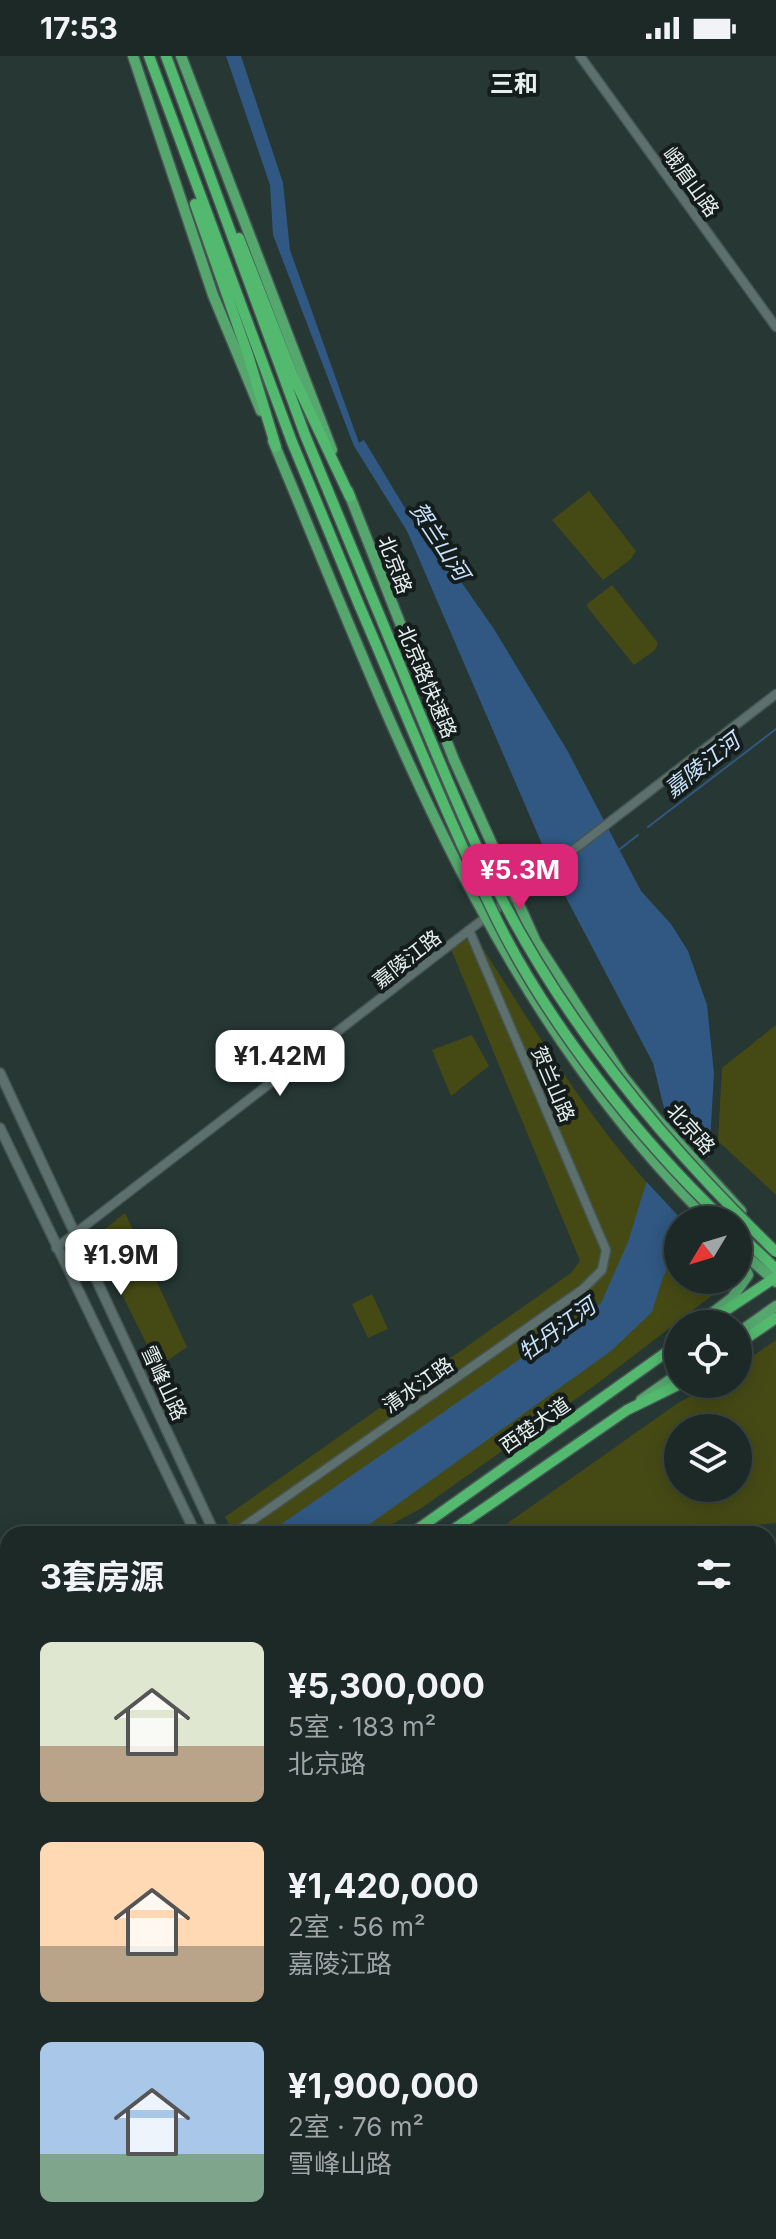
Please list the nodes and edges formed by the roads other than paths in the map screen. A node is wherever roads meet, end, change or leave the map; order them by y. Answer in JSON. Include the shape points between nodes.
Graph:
{"nodes":[{"id":1,"x":133,"y":56,"type":"edge"},
{"id":2,"x":149,"y":56,"type":"edge"},
{"id":3,"x":166,"y":56,"type":"edge"},
{"id":4,"x":181,"y":56,"type":"edge"},
{"id":5,"x":580,"y":56,"type":"edge"},
{"id":6,"x":181,"y":144,"type":"junction"},
{"id":7,"x":209,"y":178,"type":"junction"},
{"id":8,"x":776,"y":327,"type":"edge"},
{"id":9,"x":276,"y":447,"type":"junction"},
{"id":10,"x":350,"y":497,"type":"junction"},
{"id":11,"x":776,"y":694,"type":"edge"},
{"id":12,"x":513,"y":897,"type":"junction"},
{"id":13,"x":486,"y":919,"type":"junction"},
{"id":14,"x":469,"y":930,"type":"junction"},
{"id":15,"x":0,"y":1073,"type":"edge"},
{"id":16,"x":0,"y":1128,"type":"edge"},
{"id":17,"x":696,"y":1206,"type":"edge"},
{"id":18,"x":712,"y":1206,"type":"edge"},
{"id":19,"x":75,"y":1237,"type":"junction"},
{"id":20,"x":776,"y":1245,"type":"edge"},
{"id":21,"x":56,"y":1248,"type":"junction"},
{"id":22,"x":752,"y":1249,"type":"edge"},
{"id":23,"x":606,"y":1250,"type":"joint"},
{"id":24,"x":776,"y":1252,"type":"edge"},
{"id":25,"x":752,"y":1260,"type":"edge"},
{"id":26,"x":775,"y":1276,"type":"edge"},
{"id":27,"x":734,"y":1294,"type":"edge"},
{"id":28,"x":776,"y":1306,"type":"edge"},
{"id":29,"x":715,"y":1310,"type":"edge"},
{"id":30,"x":725,"y":1310,"type":"edge"},
{"id":31,"x":776,"y":1318,"type":"edge"},
{"id":32,"x":752,"y":1323,"type":"edge"},
{"id":33,"x":752,"y":1334,"type":"edge"},
{"id":34,"x":664,"y":1353,"type":"edge"},
{"id":35,"x":664,"y":1384,"type":"edge"},
{"id":36,"x":664,"y":1392,"type":"edge"},
{"id":37,"x":627,"y":1410,"type":"junction"},
{"id":38,"x":192,"y":1526,"type":"edge"},
{"id":39,"x":211,"y":1526,"type":"edge"},
{"id":40,"x":244,"y":1526,"type":"edge"},
{"id":41,"x":422,"y":1526,"type":"edge"},
{"id":42,"x":459,"y":1526,"type":"edge"}],
"edges":[{"from":1,"to":9,"type":"main road","via":[[213,295]]},
{"from":2,"to":6,"type":"highway","name":"北京路快速路"},
{"from":3,"to":7,"type":"highway","name":"北京路快速路"},
{"from":4,"to":10,"type":"main road","name":"北京路"},
{"from":5,"to":8,"type":"street","name":"峨眉山路"},
{"from":6,"to":9,"type":"highway","via":[[204,239]]},
{"from":6,"to":18,"type":"highway","name":"北京路快速路","bridge":true,"via":[[292,442],[472,865],[521,961],[594,1072]]},
{"from":7,"to":10,"type":"highway"},
{"from":7,"to":24,"type":"highway","name":"北京路快速路","bridge":true,"via":[[305,435],[493,882],[524,938],[618,1077]]},
{"from":9,"to":13,"type":"main road","via":[[420,792]]},
{"from":10,"to":12,"type":"main road","name":"北京路"},
{"from":11,"to":12,"type":"street","name":"嘉陵江路"},
{"from":12,"to":13,"type":"street","name":"嘉陵江路"},
{"from":12,"to":20,"type":"main road","name":"北京路","bridge":true,"via":[[592,1030],[657,1119]]},
{"from":13,"to":14,"type":"street","name":"嘉陵江路"},
{"from":13,"to":17,"type":"main road","via":[[560,1042],[646,1153]]},
{"from":14,"to":19,"type":"street","name":"嘉陵江路"},
{"from":14,"to":23,"type":"street","name":"贺兰山路"},
{"from":15,"to":19,"type":"main road","name":"雪峰山路"},
{"from":16,"to":21,"type":"main road","name":"雪峰山路"},
{"from":19,"to":21,"type":"street","name":"嘉陵江路"},
{"from":19,"to":39,"type":"main road","name":"雪峰山路"},
{"from":21,"to":38,"type":"main road","name":"雪峰山路"},
{"from":22,"to":26,"type":"highway"},
{"from":23,"to":40,"type":"street","name":"清水江路","via":[[602,1270],[583,1289]]},
{"from":25,"to":26,"type":"main road"},
{"from":26,"to":30,"type":"highway"},
{"from":27,"to":29,"type":"main road"},
{"from":28,"to":32,"type":"main road"},
{"from":31,"to":33,"type":"highway"},
{"from":34,"to":41,"type":"highway","name":"西楚大道"},
{"from":35,"to":37,"type":"main road","name":"西楚大道"},
{"from":36,"to":37,"type":"highway"},
{"from":37,"to":42,"type":"highway","name":"西楚大道"}]}
